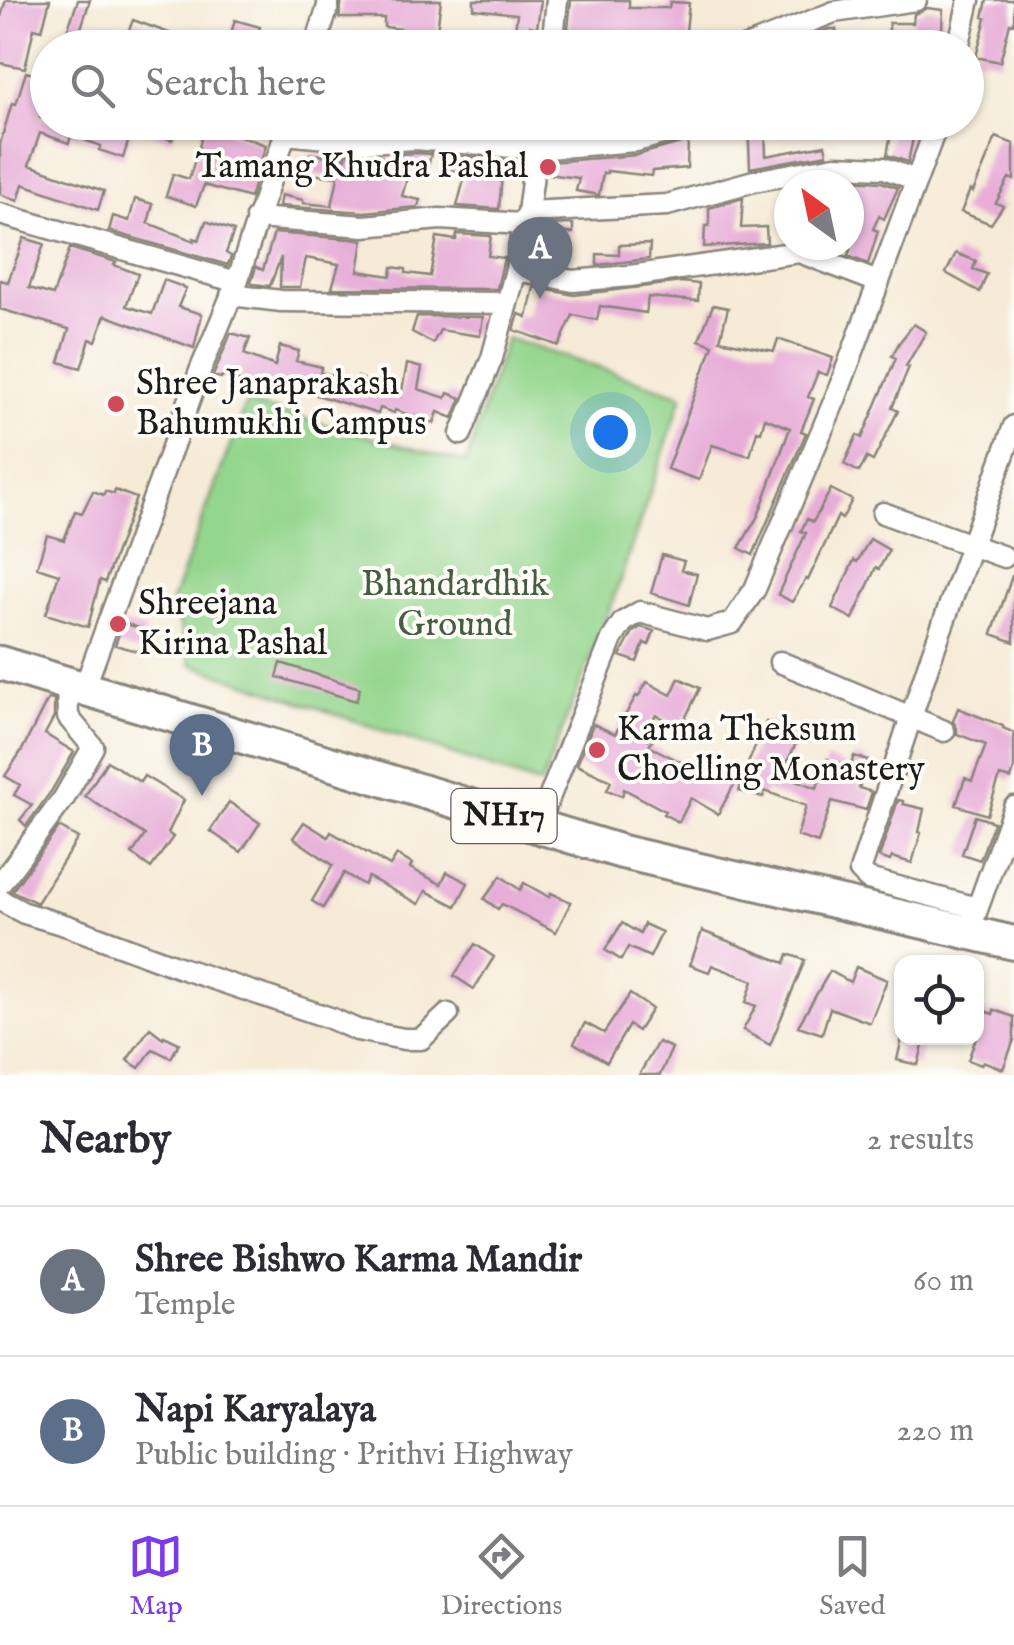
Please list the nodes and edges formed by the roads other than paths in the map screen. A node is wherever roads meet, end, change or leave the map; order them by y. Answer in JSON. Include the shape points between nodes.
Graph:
{"nodes":[{"id":1,"x":328,"y":0,"type":"edge"},
{"id":2,"x":558,"y":0,"type":"edge"},
{"id":3,"x":916,"y":0,"type":"edge"},
{"id":4,"x":969,"y":0,"type":"edge"},
{"id":5,"x":320,"y":30,"type":"edge"},
{"id":6,"x":554,"y":30,"type":"edge"},
{"id":7,"x":788,"y":30,"type":"edge"},
{"id":8,"x":962,"y":30,"type":"edge"},
{"id":9,"x":283,"y":140,"type":"edge"},
{"id":10,"x":356,"y":140,"type":"edge"},
{"id":11,"x":399,"y":140,"type":"edge"},
{"id":12,"x":427,"y":140,"type":"edge"},
{"id":13,"x":537,"y":140,"type":"edge"},
{"id":14,"x":643,"y":140,"type":"edge"},
{"id":15,"x":931,"y":140,"type":"edge"},
{"id":16,"x":535,"y":149,"type":"junction"},
{"id":17,"x":916,"y":180,"type":"junction"},
{"id":18,"x":0,"y":214,"type":"edge"},
{"id":19,"x":256,"y":218,"type":"junction"},
{"id":20,"x":526,"y":218,"type":"junction"},
{"id":21,"x":516,"y":270,"type":"junction"},
{"id":22,"x":878,"y":282,"type":"junction"},
{"id":23,"x":234,"y":288,"type":"junction"},
{"id":24,"x":507,"y":302,"type":"junction"},
{"id":25,"x":1014,"y":426,"type":"edge"},
{"id":26,"x":461,"y":434,"type":"dead end"},
{"id":27,"x":882,"y":513,"type":"dead end"},
{"id":28,"x":970,"y":545,"type":"junction"},
{"id":29,"x":1004,"y":557,"type":"dead end"},
{"id":30,"x":780,"y":662,"type":"dead end"},
{"id":31,"x":0,"y":663,"type":"edge"},
{"id":32,"x":75,"y":686,"type":"junction"},
{"id":33,"x":911,"y":718,"type":"junction"},
{"id":34,"x":944,"y":731,"type":"dead end"},
{"id":35,"x":1014,"y":807,"type":"edge"},
{"id":36,"x":538,"y":826,"type":"junction"},
{"id":37,"x":0,"y":884,"type":"edge"},
{"id":38,"x":0,"y":900,"type":"edge"},
{"id":39,"x":973,"y":920,"type":"junction"},
{"id":40,"x":1014,"y":943,"type":"edge"},
{"id":41,"x":448,"y":1014,"type":"dead end"}],
"edges":[{"from":1,"to":5,"type":"street"},
{"from":2,"to":6,"type":"street"},
{"from":3,"to":7,"type":"street","via":[[834,12]]},
{"from":4,"to":8,"type":"street"},
{"from":9,"to":19,"type":"street"},
{"from":10,"to":11,"type":"street"},
{"from":12,"to":16,"type":"street"},
{"from":13,"to":16,"type":"street"},
{"from":14,"to":16,"type":"street"},
{"from":15,"to":17,"type":"street"},
{"from":16,"to":20,"type":"street"},
{"from":17,"to":20,"type":"street","via":[[884,168],[835,166],[667,206]]},
{"from":17,"to":22,"type":"street"},
{"from":18,"to":23,"type":"street"},
{"from":19,"to":20,"type":"street","via":[[364,226]]},
{"from":19,"to":23,"type":"street"},
{"from":20,"to":21,"type":"street"},
{"from":21,"to":22,"type":"street","via":[[573,281],[798,252]]},
{"from":21,"to":24,"type":"street"},
{"from":22,"to":36,"type":"street","via":[[754,589],[732,623],[707,630],[640,612],[624,622]]},
{"from":23,"to":24,"type":"street","via":[[281,300]]},
{"from":23,"to":32,"type":"street"},
{"from":24,"to":26,"type":"street"},
{"from":25,"to":28,"type":"street"},
{"from":27,"to":28,"type":"street"},
{"from":28,"to":29,"type":"street"},
{"from":28,"to":33,"type":"street"},
{"from":30,"to":33,"type":"street"},
{"from":31,"to":32,"type":"highway","number":"NH17"},
{"from":32,"to":36,"type":"highway","number":"NH17"},
{"from":32,"to":37,"type":"street","via":[[68,717],[93,747]]},
{"from":33,"to":34,"type":"street"},
{"from":33,"to":39,"type":"street","via":[[860,870]]},
{"from":35,"to":39,"type":"street"},
{"from":36,"to":39,"type":"highway","number":"NH17","via":[[622,852]]},
{"from":38,"to":41,"type":"street","via":[[357,1030],[421,1039]]},
{"from":39,"to":40,"type":"highway","number":"NH17"}]}
